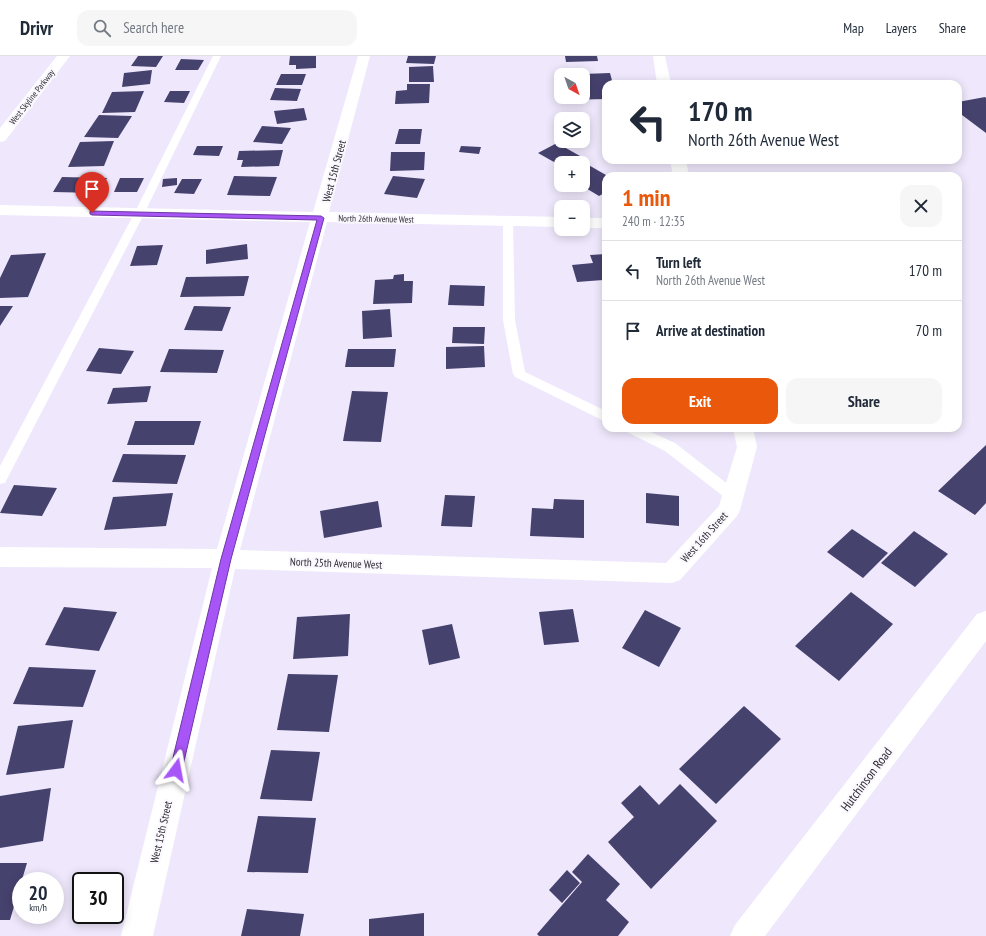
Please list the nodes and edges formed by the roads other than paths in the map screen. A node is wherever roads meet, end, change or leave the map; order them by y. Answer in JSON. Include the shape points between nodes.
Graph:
{"nodes":[{"id":1,"x":64,"y":56,"type":"edge"},
{"id":2,"x":217,"y":56,"type":"edge"},
{"id":3,"x":364,"y":56,"type":"edge"},
{"id":4,"x":659,"y":56,"type":"edge"},
{"id":5,"x":663,"y":80,"type":"edge"},
{"id":6,"x":0,"y":138,"type":"edge"},
{"id":7,"x":0,"y":210,"type":"edge"},
{"id":8,"x":139,"y":214,"type":"junction"},
{"id":9,"x":321,"y":218,"type":"junction"},
{"id":10,"x":508,"y":221,"type":"junction"},
{"id":11,"x":554,"y":222,"type":"edge"},
{"id":12,"x":590,"y":223,"type":"edge"},
{"id":13,"x":602,"y":223,"type":"edge"},
{"id":14,"x":602,"y":415,"type":"edge"},
{"id":15,"x":638,"y":432,"type":"edge"},
{"id":16,"x":744,"y":432,"type":"edge"},
{"id":17,"x":0,"y":479,"type":"edge"},
{"id":18,"x":733,"y":496,"type":"junction"},
{"id":19,"x":0,"y":557,"type":"edge"},
{"id":20,"x":226,"y":559,"type":"junction"},
{"id":21,"x":672,"y":573,"type":"joint"},
{"id":22,"x":986,"y":622,"type":"edge"},
{"id":23,"x":136,"y":936,"type":"edge"},
{"id":24,"x":746,"y":936,"type":"edge"}],
"edges":[{"from":1,"to":6,"type":"street","name":"West Skyline Parkway"},
{"from":2,"to":8,"type":"lane"},
{"from":3,"to":9,"type":"street","name":"West 15th Street"},
{"from":4,"to":5,"type":"street"},
{"from":7,"to":8,"type":"street","name":"North 26th Avenue West"},
{"from":8,"to":9,"type":"street","name":"North 26th Avenue West"},
{"from":8,"to":17,"type":"lane"},
{"from":9,"to":10,"type":"street","name":"North 26th Avenue West"},
{"from":9,"to":20,"type":"street","name":"West 15th Street"},
{"from":10,"to":11,"type":"street","name":"North 26th Avenue West"},
{"from":10,"to":14,"type":"lane","via":[[509,320],[519,374]]},
{"from":12,"to":13,"type":"street"},
{"from":15,"to":18,"type":"lane","via":[[670,447]]},
{"from":16,"to":18,"type":"street","name":"West 16th Street","via":[[747,447]]},
{"from":18,"to":21,"type":"street","name":"West 16th Street","via":[[729,510]]},
{"from":19,"to":20,"type":"street","name":"North 25th Avenue West"},
{"from":20,"to":21,"type":"street","name":"North 25th Avenue West"},
{"from":20,"to":23,"type":"street","name":"West 15th Street"},
{"from":22,"to":24,"type":"street","name":"Hutchinson Road"}]}
